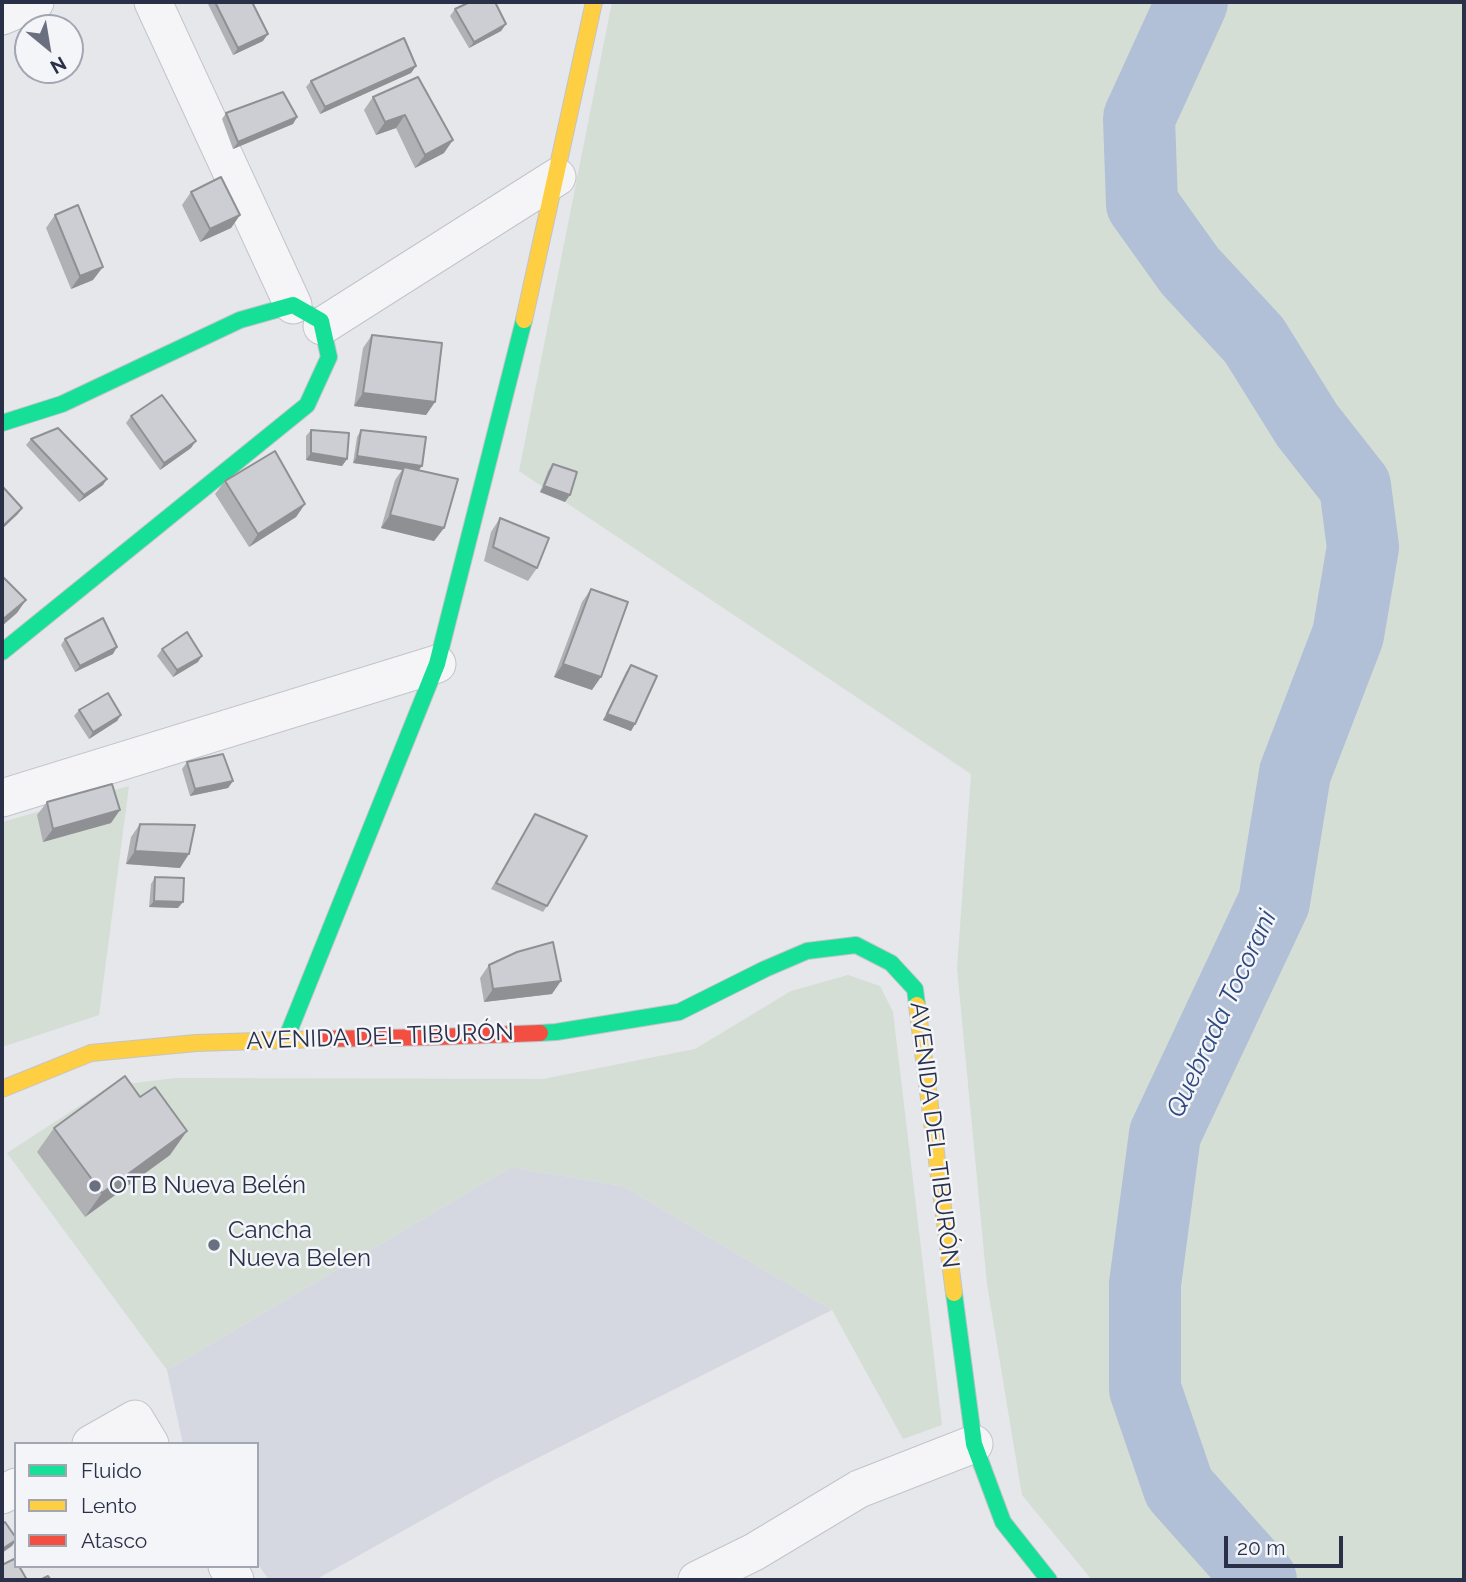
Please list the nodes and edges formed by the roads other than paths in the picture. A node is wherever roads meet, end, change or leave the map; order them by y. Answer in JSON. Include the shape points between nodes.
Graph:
{"nodes":[{"id":1,"x":35,"y":2,"type":"edge"},
{"id":2,"x":153,"y":2,"type":"edge"},
{"id":3,"x":594,"y":2,"type":"edge"},
{"id":4,"x":2,"y":16,"type":"edge"},
{"id":5,"x":556,"y":177,"type":"junction"},
{"id":6,"x":307,"y":315,"type":"junction"},
{"id":7,"x":2,"y":423,"type":"edge"},
{"id":8,"x":2,"y":652,"type":"edge"},
{"id":9,"x":437,"y":664,"type":"junction"},
{"id":10,"x":2,"y":798,"type":"edge"},
{"id":11,"x":286,"y":1039,"type":"junction"},
{"id":12,"x":2,"y":1089,"type":"edge"},
{"id":13,"x":142,"y":1431,"type":"edge"},
{"id":14,"x":100,"y":1442,"type":"edge"},
{"id":15,"x":974,"y":1444,"type":"junction"},
{"id":16,"x":697,"y":1580,"type":"edge"},
{"id":17,"x":1049,"y":1580,"type":"edge"}],
"edges":[{"from":1,"to":4,"type":"street"},
{"from":2,"to":6,"type":"street"},
{"from":3,"to":5,"type":"street"},
{"from":5,"to":6,"type":"street"},
{"from":5,"to":9,"type":"street"},
{"from":6,"to":7,"type":"street","via":[[240,320],[62,404]]},
{"from":6,"to":8,"type":"street","via":[[329,357],[307,405]]},
{"from":9,"to":10,"type":"street"},
{"from":9,"to":11,"type":"street"},
{"from":11,"to":12,"type":"street","name":"AVENIDA DEL TIBURÓN","via":[[91,1053]]},
{"from":11,"to":15,"type":"street","name":"AVENIDA DEL TIBURÓN","via":[[556,1032],[679,1012],[807,951],[856,945],[891,963],[915,989]]},
{"from":13,"to":14,"type":"street"},
{"from":15,"to":16,"type":"street","via":[[859,1489],[754,1552]]},
{"from":15,"to":17,"type":"street","name":"AVENIDA DEL TIBURÓN","via":[[1003,1522]]}]}
